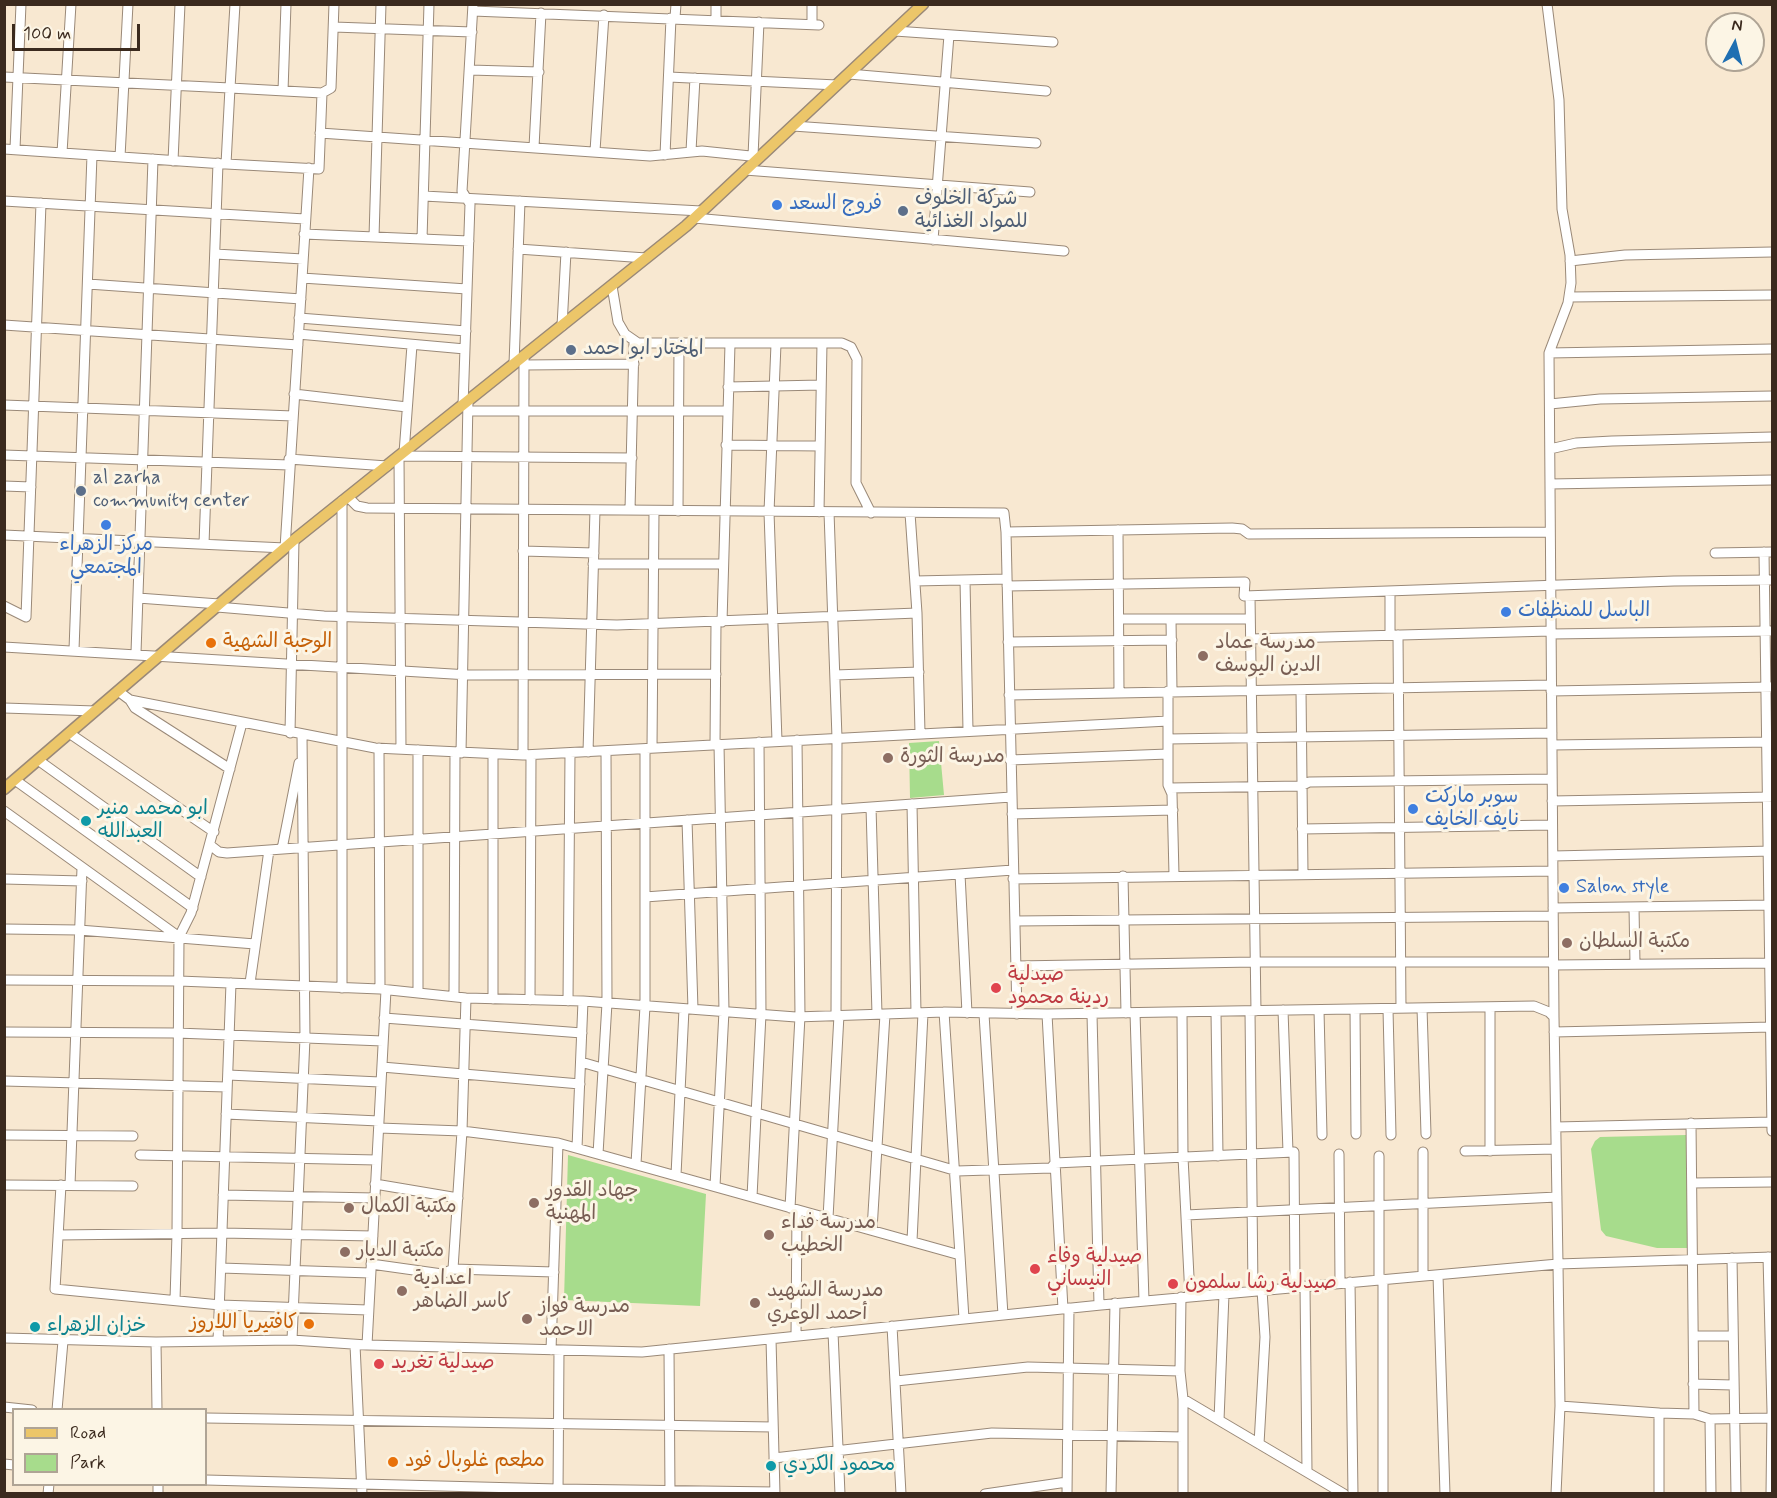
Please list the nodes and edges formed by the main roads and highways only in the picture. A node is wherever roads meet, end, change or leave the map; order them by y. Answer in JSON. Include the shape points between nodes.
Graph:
{"nodes":[{"id":1,"x":923,"y":4,"type":"edge"},
{"id":2,"x":5,"y":788,"type":"edge"}],
"edges":[{"from":1,"to":2,"type":"main road","via":[[698,215],[521,362],[294,540]]}]}
